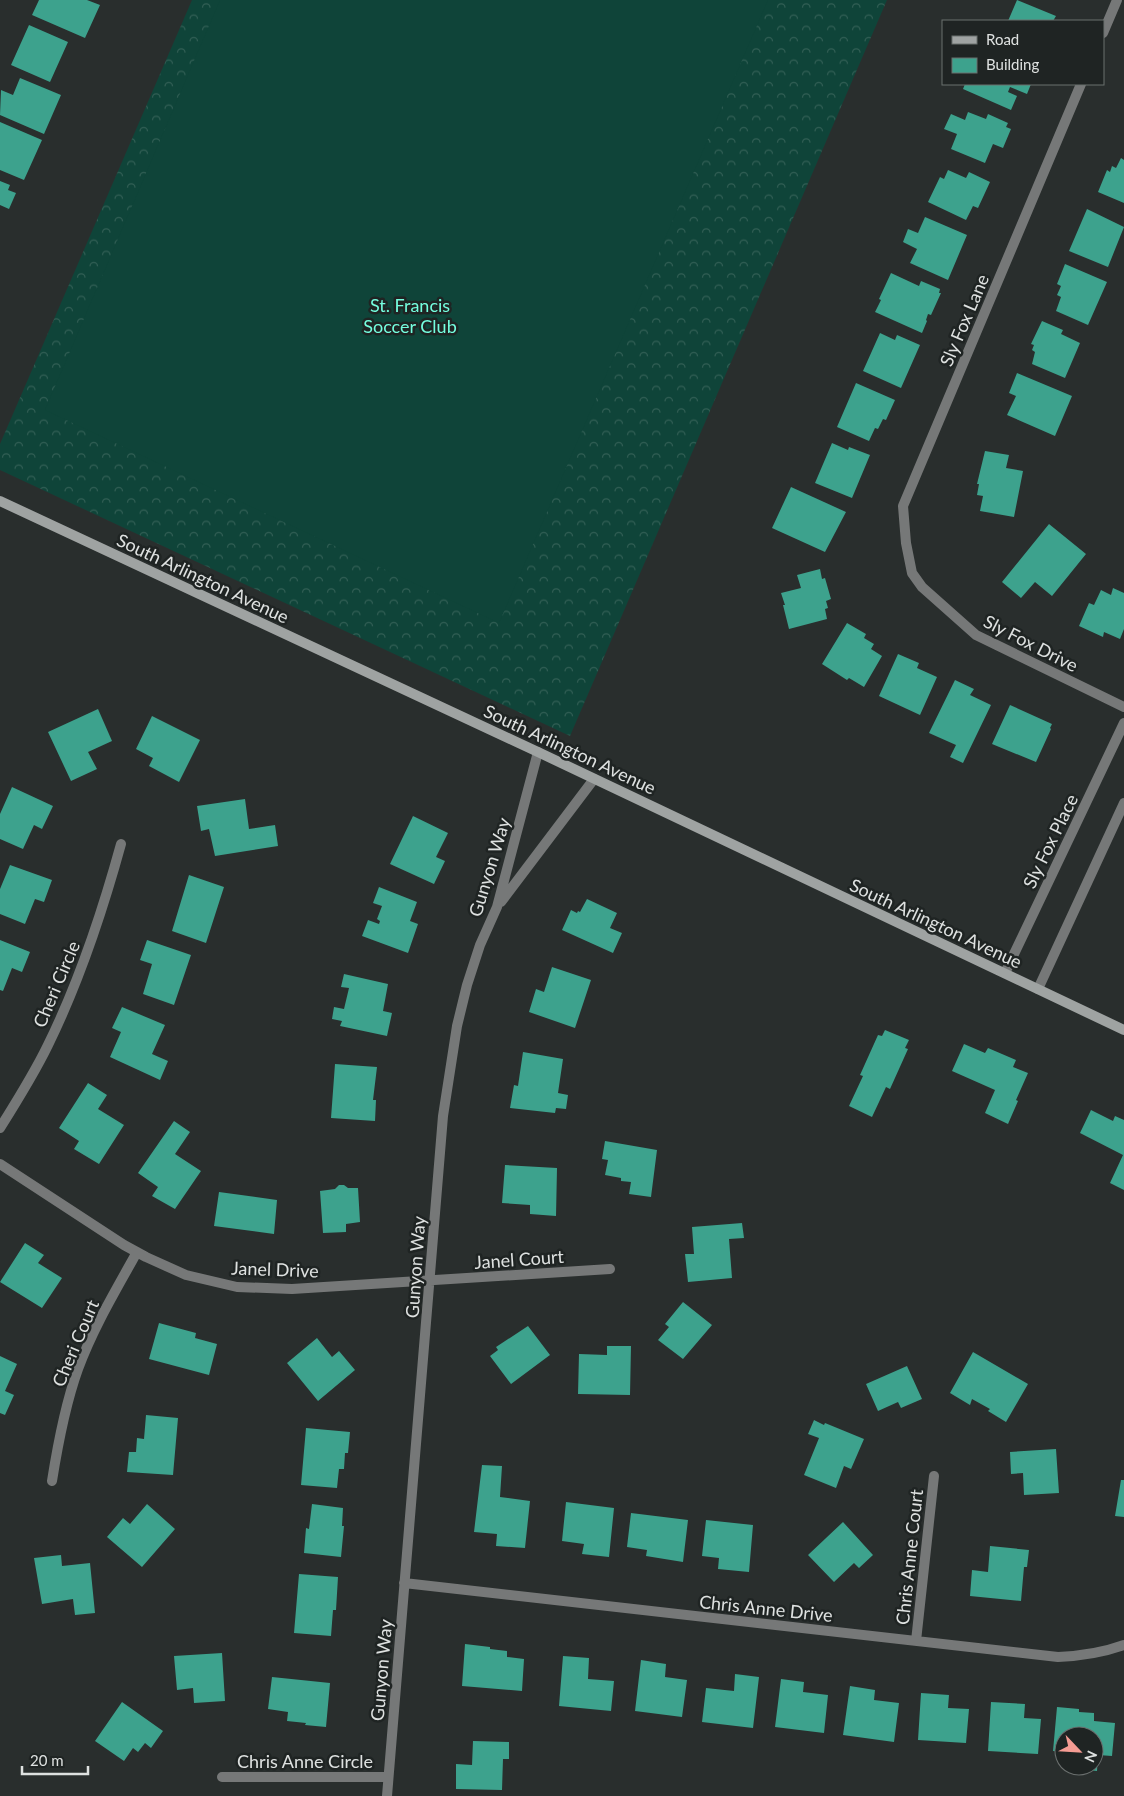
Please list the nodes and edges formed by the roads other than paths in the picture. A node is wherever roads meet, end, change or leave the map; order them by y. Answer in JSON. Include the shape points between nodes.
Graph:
{"nodes":[{"id":1,"x":1117,"y":0,"type":"edge"},
{"id":2,"x":1104,"y":31,"type":"edge"},
{"id":3,"x":1081,"y":85,"type":"edge"},
{"id":4,"x":0,"y":501,"type":"edge"},
{"id":5,"x":912,"y":573,"type":"joint"},
{"id":6,"x":1124,"y":707,"type":"edge"},
{"id":7,"x":1124,"y":723,"type":"edge"},
{"id":8,"x":538,"y":752,"type":"junction"},
{"id":9,"x":594,"y":779,"type":"junction"},
{"id":10,"x":1124,"y":804,"type":"edge"},
{"id":11,"x":121,"y":844,"type":"dead end"},
{"id":12,"x":497,"y":907,"type":"junction"},
{"id":13,"x":1004,"y":973,"type":"junction"},
{"id":14,"x":1038,"y":989,"type":"junction"},
{"id":15,"x":1124,"y":1030,"type":"edge"},
{"id":16,"x":0,"y":1128,"type":"edge"},
{"id":17,"x":0,"y":1164,"type":"edge"},
{"id":18,"x":137,"y":1252,"type":"junction"},
{"id":19,"x":610,"y":1269,"type":"dead end"},
{"id":20,"x":430,"y":1281,"type":"junction"},
{"id":21,"x":934,"y":1476,"type":"dead end"},
{"id":22,"x":52,"y":1481,"type":"dead end"},
{"id":23,"x":404,"y":1583,"type":"junction"},
{"id":24,"x":916,"y":1641,"type":"junction"},
{"id":25,"x":1124,"y":1645,"type":"edge"},
{"id":26,"x":222,"y":1777,"type":"dead end"},
{"id":27,"x":388,"y":1777,"type":"junction"},
{"id":28,"x":387,"y":1796,"type":"edge"}],
"edges":[{"from":1,"to":2,"type":"street"},
{"from":3,"to":5,"type":"street","name":"Sly Fox Lane","via":[[903,506]]},
{"from":4,"to":8,"type":"street","name":"South Arlington Avenue"},
{"from":5,"to":6,"type":"street","name":"Sly Fox Drive","via":[[922,587],[976,635]]},
{"from":7,"to":13,"type":"street","name":"Sly Fox Place"},
{"from":8,"to":9,"type":"street","name":"South Arlington Avenue"},
{"from":8,"to":12,"type":"street","name":"Gunyon Way"},
{"from":9,"to":12,"type":"street"},
{"from":9,"to":13,"type":"street","name":"South Arlington Avenue"},
{"from":10,"to":14,"type":"street"},
{"from":11,"to":16,"type":"street","name":"Cheri Circle","via":[[92,942],[61,1015],[48,1045]]},
{"from":12,"to":20,"type":"street","name":"Gunyon Way","via":[[480,945],[457,1026],[443,1116]]},
{"from":13,"to":14,"type":"street","name":"South Arlington Avenue"},
{"from":14,"to":15,"type":"street","name":"South Arlington Avenue"},
{"from":17,"to":18,"type":"street","name":"Janel Drive"},
{"from":18,"to":20,"type":"street","name":"Janel Drive","via":[[186,1275],[238,1287],[292,1289]]},
{"from":18,"to":22,"type":"street","name":"Cheri Court","via":[[78,1369],[66,1409]]},
{"from":19,"to":20,"type":"street","name":"Janel Court"},
{"from":20,"to":23,"type":"street","name":"Gunyon Way"},
{"from":21,"to":24,"type":"street","name":"Chris Anne Court"},
{"from":23,"to":24,"type":"street","name":"Chris Anne Drive"},
{"from":23,"to":27,"type":"street","name":"Gunyon Way"},
{"from":24,"to":25,"type":"street","name":"Chris Anne Drive","via":[[1058,1657],[1102,1653]]},
{"from":26,"to":27,"type":"street","name":"Chris Anne Circle"},
{"from":27,"to":28,"type":"street","name":"Gunyon Way"}]}
